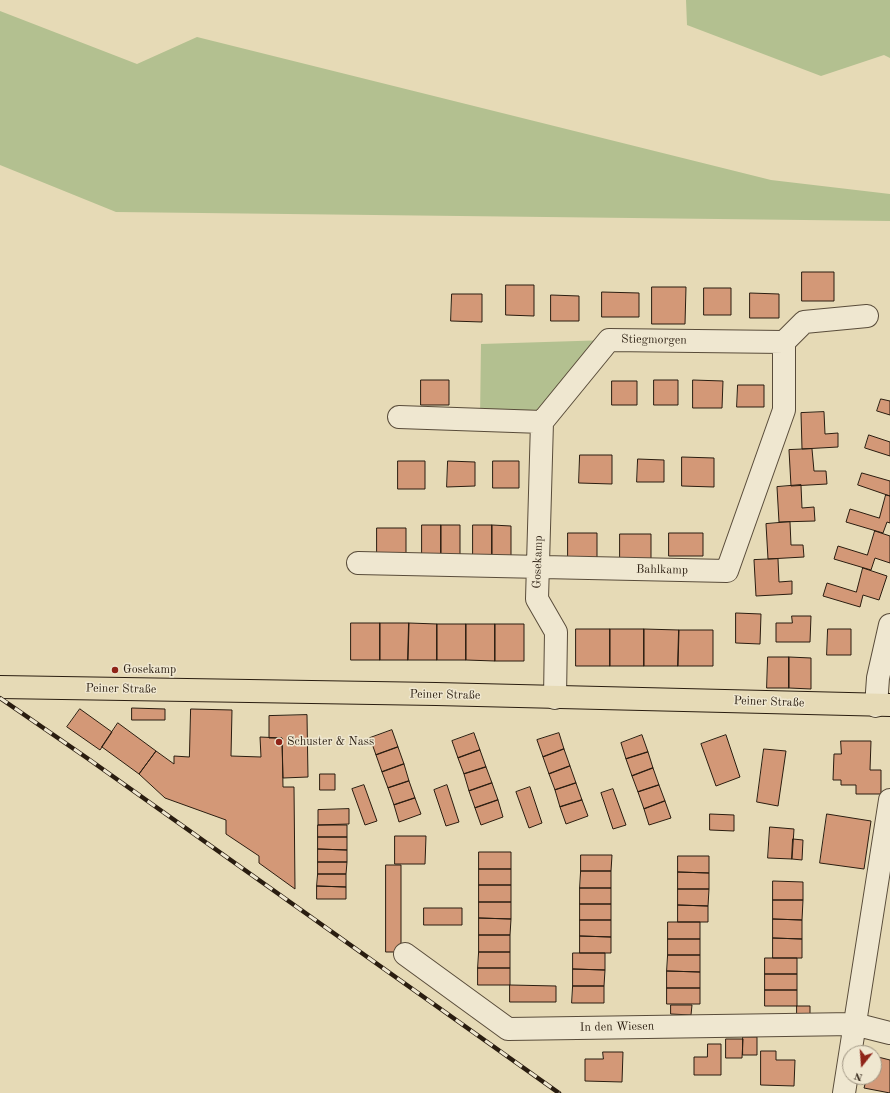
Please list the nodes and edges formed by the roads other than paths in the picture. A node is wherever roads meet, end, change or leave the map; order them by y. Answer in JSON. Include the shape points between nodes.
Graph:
{"nodes":[{"id":1,"x":867,"y":316,"type":"dead end"},
{"id":2,"x":784,"y":342,"type":"junction"},
{"id":3,"x":400,"y":417,"type":"dead end"},
{"id":4,"x":542,"y":422,"type":"junction"},
{"id":5,"x":358,"y":563,"type":"dead end"},
{"id":6,"x":539,"y":568,"type":"junction"},
{"id":7,"x":890,"y":625,"type":"edge"},
{"id":8,"x":0,"y":687,"type":"edge"},
{"id":9,"x":555,"y":698,"type":"junction"},
{"id":10,"x":883,"y":705,"type":"edge"},
{"id":11,"x":890,"y":800,"type":"edge"},
{"id":12,"x":405,"y":954,"type":"dead end"},
{"id":13,"x":854,"y":1024,"type":"junction"},
{"id":14,"x":890,"y":1033,"type":"edge"},
{"id":15,"x":844,"y":1093,"type":"edge"}],
"edges":[{"from":1,"to":2,"type":"street","via":[[804,322]]},
{"from":2,"to":4,"type":"street","name":"Stiegmorgen","via":[[609,340]]},
{"from":2,"to":6,"type":"street","name":"Bahlkamp","via":[[784,410],[727,571]]},
{"from":3,"to":4,"type":"street"},
{"from":4,"to":6,"type":"street","name":"Gosekamp"},
{"from":5,"to":6,"type":"street","name":"Bahlkamp"},
{"from":6,"to":9,"type":"street","name":"Gosekamp","via":[[537,598],[556,632]]},
{"from":7,"to":10,"type":"street","via":[[878,678]]},
{"from":8,"to":9,"type":"main road","name":"Peiner Straße"},
{"from":9,"to":10,"type":"main road","name":"Peiner Straße"},
{"from":11,"to":13,"type":"street"},
{"from":12,"to":13,"type":"street","name":"In den Wiesen","via":[[508,1029]]},
{"from":13,"to":14,"type":"street","name":"In den Wiesen"},
{"from":13,"to":15,"type":"street"}]}
